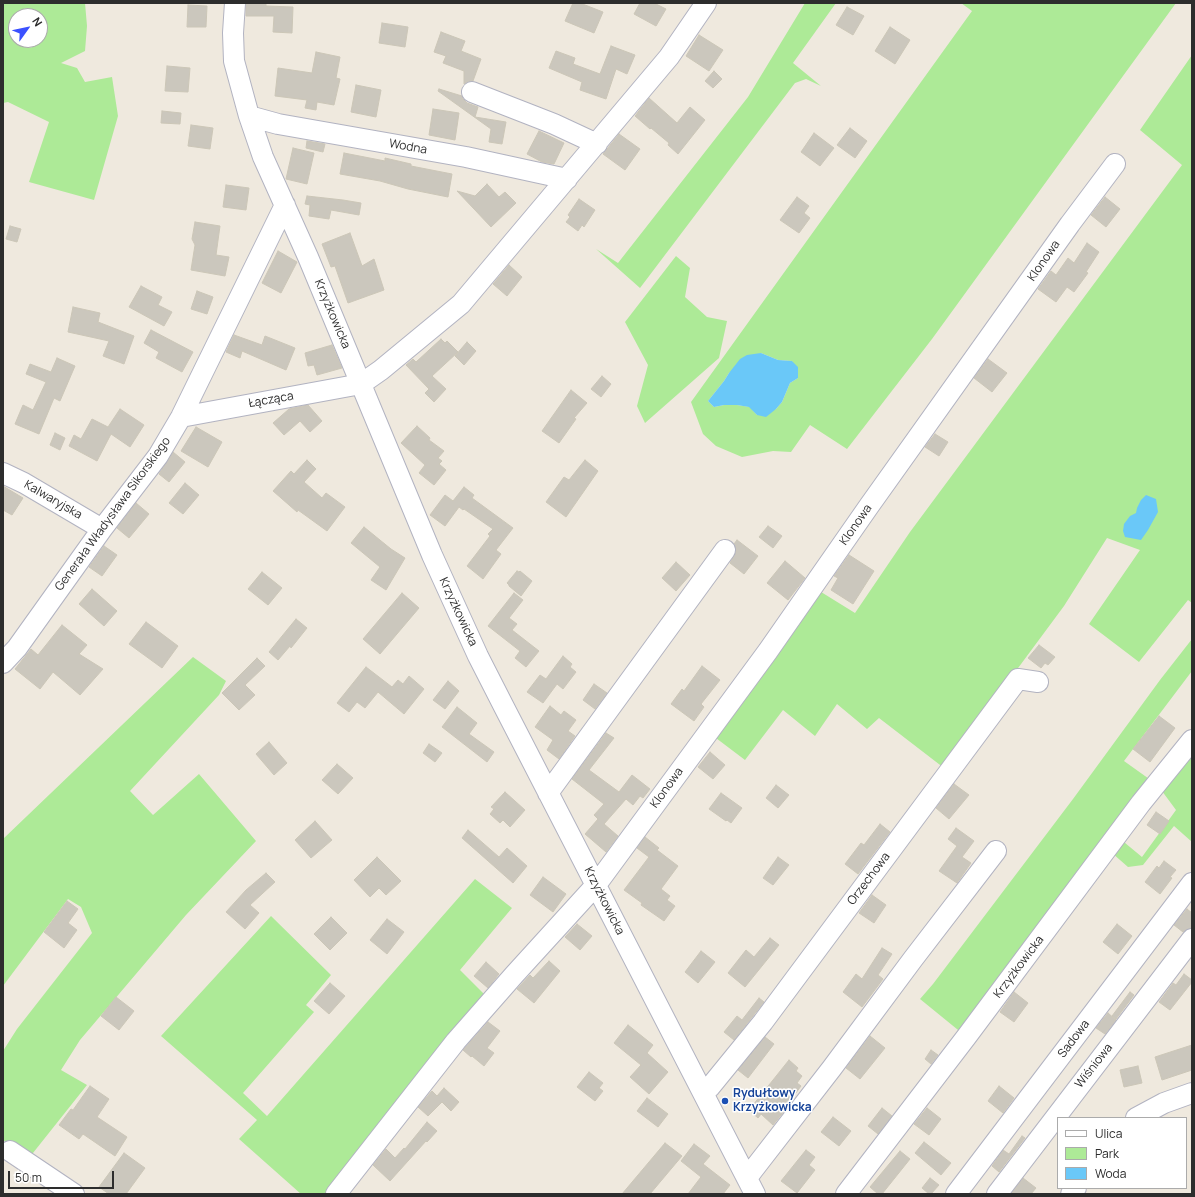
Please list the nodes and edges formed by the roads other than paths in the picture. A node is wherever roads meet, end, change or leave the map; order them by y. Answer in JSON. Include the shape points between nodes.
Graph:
{"nodes":[{"id":1,"x":235,"y":3,"type":"edge"},
{"id":2,"x":706,"y":3,"type":"edge"},
{"id":3,"x":472,"y":92,"type":"dead end"},
{"id":4,"x":248,"y":116,"type":"junction"},
{"id":5,"x":597,"y":144,"type":"junction"},
{"id":6,"x":1115,"y":164,"type":"dead end"},
{"id":7,"x":567,"y":178,"type":"junction"},
{"id":8,"x":285,"y":205,"type":"junction"},
{"id":9,"x":361,"y":384,"type":"junction"},
{"id":10,"x":181,"y":417,"type":"junction"},
{"id":11,"x":3,"y":473,"type":"edge"},
{"id":12,"x":102,"y":529,"type":"junction"},
{"id":13,"x":725,"y":550,"type":"dead end"},
{"id":14,"x":3,"y":663,"type":"edge"},
{"id":15,"x":1038,"y":682,"type":"dead end"},
{"id":16,"x":1192,"y":740,"type":"edge"},
{"id":17,"x":548,"y":793,"type":"junction"},
{"id":18,"x":996,"y":851,"type":"dead end"},
{"id":19,"x":1192,"y":883,"type":"edge"},
{"id":20,"x":596,"y":885,"type":"junction"},
{"id":21,"x":1192,"y":940,"type":"edge"},
{"id":22,"x":704,"y":1093,"type":"junction"},
{"id":23,"x":1192,"y":1093,"type":"edge"},
{"id":24,"x":1138,"y":1117,"type":"edge"},
{"id":25,"x":10,"y":1152,"type":"dead end"},
{"id":26,"x":751,"y":1186,"type":"edge"},
{"id":27,"x":74,"y":1194,"type":"edge"},
{"id":28,"x":336,"y":1194,"type":"edge"},
{"id":29,"x":846,"y":1194,"type":"edge"},
{"id":30,"x":956,"y":1194,"type":"edge"},
{"id":31,"x":997,"y":1194,"type":"edge"}],
"edges":[{"from":1,"to":4,"type":"street","name":"Krzyżkowicka","via":[[232,33],[234,61]]},
{"from":2,"to":5,"type":"street","via":[[669,58]]},
{"from":3,"to":5,"type":"street"},
{"from":4,"to":7,"type":"street","name":"Wodna","via":[[278,124],[466,157]]},
{"from":4,"to":8,"type":"street","name":"Krzyżkowicka"},
{"from":5,"to":7,"type":"street"},
{"from":6,"to":20,"type":"street","name":"Klonowa","via":[[768,651]]},
{"from":7,"to":9,"type":"street","via":[[461,304],[382,370]]},
{"from":8,"to":9,"type":"street","name":"Krzyżkowicka"},
{"from":8,"to":10,"type":"street","name":"Generała Władysława Sikorskiego"},
{"from":9,"to":10,"type":"street","name":"Łącząca"},
{"from":9,"to":17,"type":"street","name":"Krzyżkowicka","via":[[478,656]]},
{"from":10,"to":12,"type":"street","name":"Generała Władysława Sikorskiego","via":[[158,456]]},
{"from":11,"to":12,"type":"street","name":"Kalwaryjska"},
{"from":12,"to":14,"type":"street","name":"Generała Władysława Sikorskiego","via":[[17,648]]},
{"from":13,"to":17,"type":"street"},
{"from":15,"to":22,"type":"street","name":"Orzechowa","via":[[1018,679],[763,1022]]},
{"from":16,"to":29,"type":"street","name":"Krzyżkowicka"},
{"from":17,"to":20,"type":"street","name":"Krzyżkowicka"},
{"from":18,"to":26,"type":"street","via":[[753,1170]]},
{"from":19,"to":30,"type":"street","name":"Sadowa"},
{"from":20,"to":22,"type":"street","name":"Krzyżkowicka"},
{"from":20,"to":28,"type":"street","name":"Klonowa","via":[[456,1041]]},
{"from":21,"to":31,"type":"street","name":"Wiśniowa"},
{"from":22,"to":26,"type":"street","name":"Krzyżkowicka"},
{"from":23,"to":24,"type":"street","via":[[1164,1103]]},
{"from":25,"to":27,"type":"street"}]}
